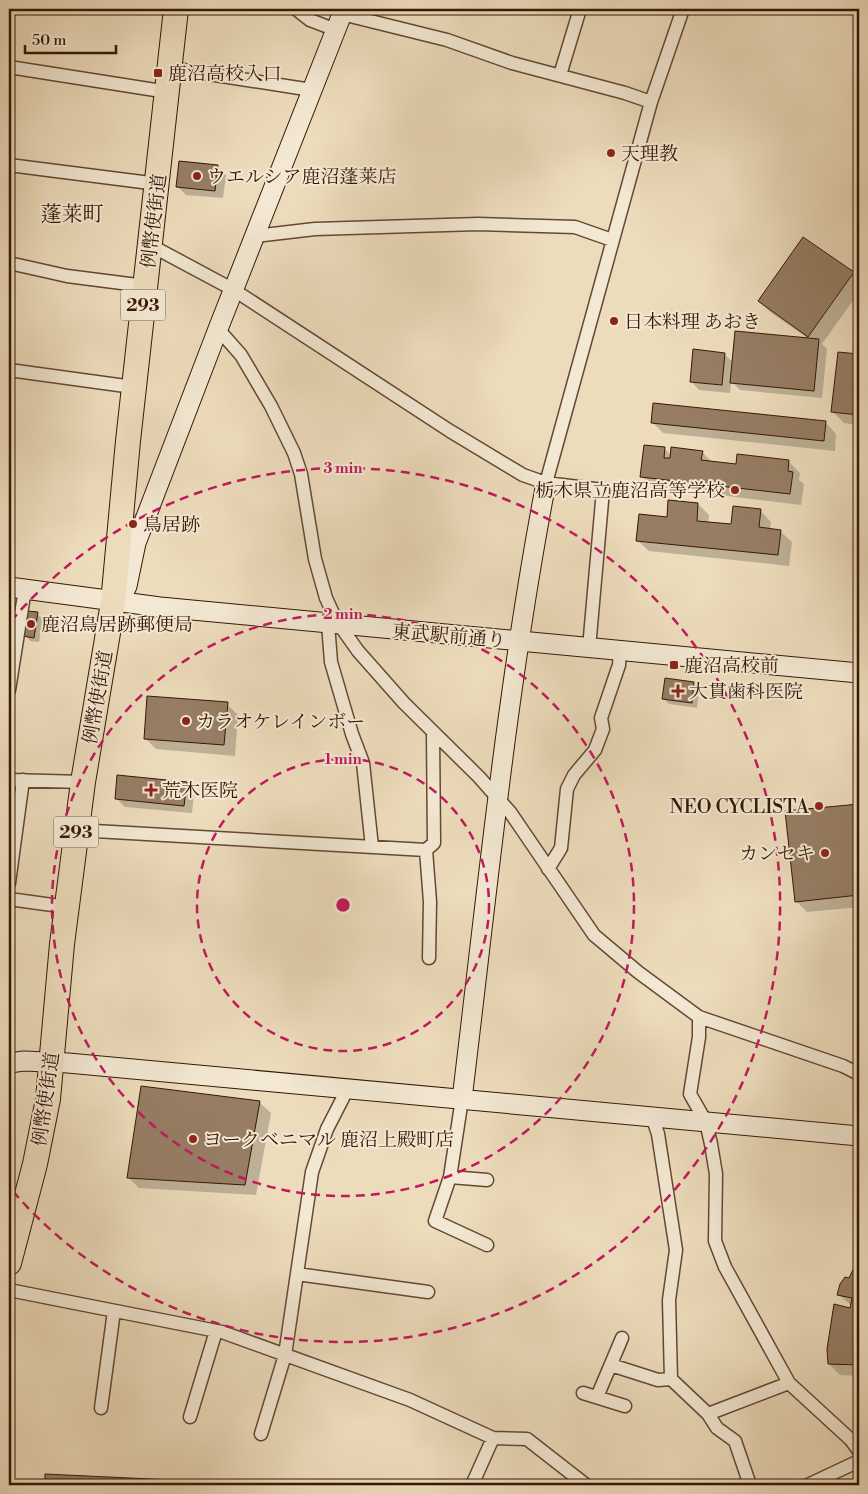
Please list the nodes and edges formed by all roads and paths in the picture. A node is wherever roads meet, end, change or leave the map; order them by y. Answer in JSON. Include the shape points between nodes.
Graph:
{"nodes":[{"id":1,"x":176,"y":9,"type":"edge"},
{"id":2,"x":296,"y":9,"type":"edge"},
{"id":3,"x":580,"y":9,"type":"edge"},
{"id":4,"x":683,"y":9,"type":"edge"},
{"id":5,"x":341,"y":17,"type":"edge"},
{"id":6,"x":9,"y":67,"type":"edge"},
{"id":7,"x":170,"y":68,"type":"junction"},
{"id":8,"x":560,"y":76,"type":"junction"},
{"id":9,"x":312,"y":90,"type":"junction"},
{"id":10,"x":168,"y":92,"type":"junction"},
{"id":11,"x":651,"y":102,"type":"junction"},
{"id":12,"x":9,"y":165,"type":"edge"},
{"id":13,"x":158,"y":184,"type":"junction"},
{"id":14,"x":255,"y":236,"type":"junction"},
{"id":15,"x":612,"y":240,"type":"junction"},
{"id":16,"x":150,"y":244,"type":"junction"},
{"id":17,"x":9,"y":263,"type":"edge"},
{"id":18,"x":145,"y":286,"type":"junction"},
{"id":19,"x":234,"y":290,"type":"junction"},
{"id":20,"x":218,"y":329,"type":"junction"},
{"id":21,"x":9,"y":370,"type":"edge"},
{"id":22,"x":134,"y":387,"type":"junction"},
{"id":23,"x":546,"y":483,"type":"junction"},
{"id":24,"x":17,"y":588,"type":"edge"},
{"id":25,"x":113,"y":603,"type":"junction"},
{"id":26,"x":335,"y":625,"type":"junction"},
{"id":27,"x":520,"y":642,"type":"junction"},
{"id":28,"x":589,"y":648,"type":"junction"},
{"id":29,"x":620,"y":651,"type":"junction"},
{"id":30,"x":859,"y":673,"type":"edge"},
{"id":31,"x":9,"y":690,"type":"edge"},
{"id":32,"x":434,"y":734,"type":"junction"},
{"id":33,"x":9,"y":780,"type":"edge"},
{"id":34,"x":23,"y":780,"type":"junction"},
{"id":35,"x":83,"y":782,"type":"junction"},
{"id":36,"x":498,"y":799,"type":"junction"},
{"id":37,"x":76,"y":830,"type":"junction"},
{"id":38,"x":372,"y":848,"type":"junction"},
{"id":39,"x":426,"y":850,"type":"junction"},
{"id":40,"x":548,"y":869,"type":"junction"},
{"id":41,"x":9,"y":883,"type":"edge"},
{"id":42,"x":9,"y":899,"type":"edge"},
{"id":43,"x":67,"y":907,"type":"junction"},
{"id":44,"x":429,"y":958,"type":"dead end"},
{"id":45,"x":699,"y":1017,"type":"junction"},
{"id":46,"x":52,"y":1062,"type":"junction"},
{"id":47,"x":9,"y":1063,"type":"edge"},
{"id":48,"x":859,"y":1074,"type":"edge"},
{"id":49,"x":348,"y":1088,"type":"junction"},
{"id":50,"x":462,"y":1099,"type":"junction"},
{"id":51,"x":652,"y":1116,"type":"junction"},
{"id":52,"x":706,"y":1122,"type":"junction"},
{"id":53,"x":859,"y":1136,"type":"edge"},
{"id":54,"x":450,"y":1177,"type":"junction"},
{"id":55,"x":487,"y":1180,"type":"dead end"},
{"id":56,"x":487,"y":1246,"type":"dead end"},
{"id":57,"x":9,"y":1263,"type":"edge"},
{"id":58,"x":298,"y":1274,"type":"junction"},
{"id":59,"x":9,"y":1290,"type":"edge"},
{"id":60,"x":428,"y":1292,"type":"dead end"},
{"id":61,"x":114,"y":1311,"type":"junction"},
{"id":62,"x":216,"y":1331,"type":"junction"},
{"id":63,"x":622,"y":1338,"type":"dead end"},
{"id":64,"x":285,"y":1355,"type":"junction"},
{"id":65,"x":611,"y":1365,"type":"junction"},
{"id":66,"x":671,"y":1379,"type":"junction"},
{"id":67,"x":789,"y":1383,"type":"junction"},
{"id":68,"x":583,"y":1393,"type":"dead end"},
{"id":69,"x":597,"y":1397,"type":"junction"},
{"id":70,"x":625,"y":1406,"type":"dead end"},
{"id":71,"x":100,"y":1408,"type":"dead end"},
{"id":72,"x":708,"y":1414,"type":"junction"},
{"id":73,"x":190,"y":1417,"type":"dead end"},
{"id":74,"x":261,"y":1434,"type":"dead end"},
{"id":75,"x":493,"y":1438,"type":"junction"},
{"id":76,"x":859,"y":1452,"type":"edge"},
{"id":77,"x":859,"y":1461,"type":"edge"},
{"id":78,"x":472,"y":1485,"type":"edge"},
{"id":79,"x":584,"y":1485,"type":"edge"},
{"id":80,"x":750,"y":1485,"type":"edge"},
{"id":81,"x":809,"y":1485,"type":"edge"}],
"edges":[{"from":1,"to":7,"type":"highway","name":"例幣使街道","number":"293"},
{"from":2,"to":5,"type":"street","via":[[310,20]]},
{"from":3,"to":8,"type":"street"},
{"from":4,"to":11,"type":"street"},
{"from":5,"to":8,"type":"street","via":[[447,40]]},
{"from":5,"to":9,"type":"street"},
{"from":6,"to":10,"type":"street"},
{"from":7,"to":9,"type":"street"},
{"from":7,"to":10,"type":"highway","name":"例幣使街道","number":"293"},
{"from":8,"to":11,"type":"street"},
{"from":9,"to":14,"type":"street"},
{"from":10,"to":13,"type":"highway","name":"例幣使街道","number":"293"},
{"from":11,"to":15,"type":"street"},
{"from":12,"to":13,"type":"street"},
{"from":13,"to":16,"type":"highway","name":"例幣使街道","number":"293"},
{"from":14,"to":15,"type":"street","via":[[315,229],[478,224],[575,227]]},
{"from":14,"to":19,"type":"street"},
{"from":15,"to":23,"type":"street"},
{"from":16,"to":18,"type":"highway","name":"例幣使街道","number":"293"},
{"from":16,"to":19,"type":"street"},
{"from":17,"to":18,"type":"street","via":[[67,276]]},
{"from":18,"to":22,"type":"highway","name":"例幣使街道","number":"293"},
{"from":19,"to":20,"type":"street"},
{"from":19,"to":23,"type":"street","via":[[450,431],[523,475]]},
{"from":20,"to":25,"type":"street","via":[[136,543],[127,586]]},
{"from":20,"to":26,"type":"street","via":[[240,355],[271,406],[294,453],[317,567]]},
{"from":21,"to":22,"type":"street"},
{"from":22,"to":25,"type":"highway","name":"例幣使街道","number":"293"},
{"from":23,"to":27,"type":"street"},
{"from":23,"to":28,"type":"street","via":[[603,490]]},
{"from":24,"to":25,"type":"street","name":"東武駅前通り"},
{"from":24,"to":31,"type":"street"},
{"from":25,"to":26,"type":"street","name":"東武駅前通り"},
{"from":25,"to":35,"type":"highway","name":"例幣使街道","number":"293"},
{"from":26,"to":27,"type":"street","name":"東武駅前通り"},
{"from":26,"to":32,"type":"street"},
{"from":26,"to":38,"type":"street","via":[[331,662],[363,763]]},
{"from":27,"to":28,"type":"street","name":"東武駅前通り"},
{"from":27,"to":36,"type":"street"},
{"from":28,"to":29,"type":"street","name":"東武駅前通り"},
{"from":29,"to":30,"type":"street","name":"東武駅前通り"},
{"from":29,"to":40,"type":"street","via":[[619,665],[601,718],[604,729],[595,750],[567,788],[561,848]]},
{"from":32,"to":36,"type":"street"},
{"from":32,"to":39,"type":"street","via":[[434,843]]},
{"from":33,"to":34,"type":"street"},
{"from":34,"to":35,"type":"street"},
{"from":34,"to":41,"type":"street"},
{"from":35,"to":37,"type":"highway","name":"例幣使街道","number":"293"},
{"from":36,"to":40,"type":"street"},
{"from":36,"to":50,"type":"street"},
{"from":37,"to":38,"type":"street"},
{"from":37,"to":43,"type":"highway","name":"例幣使街道","number":"293"},
{"from":38,"to":39,"type":"street"},
{"from":39,"to":44,"type":"street","via":[[430,902]]},
{"from":40,"to":45,"type":"street","via":[[594,935]]},
{"from":42,"to":43,"type":"street"},
{"from":43,"to":46,"type":"highway","name":"例幣使街道","number":"293"},
{"from":45,"to":48,"type":"street"},
{"from":45,"to":52,"type":"street","via":[[690,1094]]},
{"from":46,"to":47,"type":"street"},
{"from":46,"to":49,"type":"street"},
{"from":46,"to":57,"type":"highway","name":"例幣使街道","number":"293","via":[[45,1118]]},
{"from":49,"to":50,"type":"street"},
{"from":49,"to":58,"type":"street","via":[[327,1129],[312,1172]]},
{"from":50,"to":51,"type":"street"},
{"from":50,"to":54,"type":"street"},
{"from":51,"to":52,"type":"street"},
{"from":51,"to":66,"type":"street","via":[[658,1134],[676,1250],[669,1300]]},
{"from":52,"to":53,"type":"street"},
{"from":52,"to":67,"type":"street","via":[[716,1174],[715,1241],[725,1267]]},
{"from":54,"to":55,"type":"street"},
{"from":54,"to":56,"type":"street","via":[[435,1221]]},
{"from":58,"to":60,"type":"street"},
{"from":58,"to":64,"type":"street"},
{"from":59,"to":61,"type":"street"},
{"from":61,"to":62,"type":"street"},
{"from":61,"to":71,"type":"street"},
{"from":62,"to":64,"type":"street"},
{"from":62,"to":73,"type":"street"},
{"from":63,"to":65,"type":"street"},
{"from":64,"to":74,"type":"street"},
{"from":64,"to":75,"type":"street","via":[[410,1400]]},
{"from":65,"to":66,"type":"street","via":[[658,1380]]},
{"from":65,"to":69,"type":"street"},
{"from":66,"to":72,"type":"street"},
{"from":67,"to":72,"type":"street"},
{"from":67,"to":76,"type":"street","via":[[851,1440]]},
{"from":68,"to":69,"type":"street"},
{"from":69,"to":70,"type":"street"},
{"from":72,"to":80,"type":"street","via":[[717,1428],[735,1441]]},
{"from":75,"to":78,"type":"street"},
{"from":75,"to":79,"type":"street","via":[[527,1439]]},
{"from":77,"to":81,"type":"street"}]}
